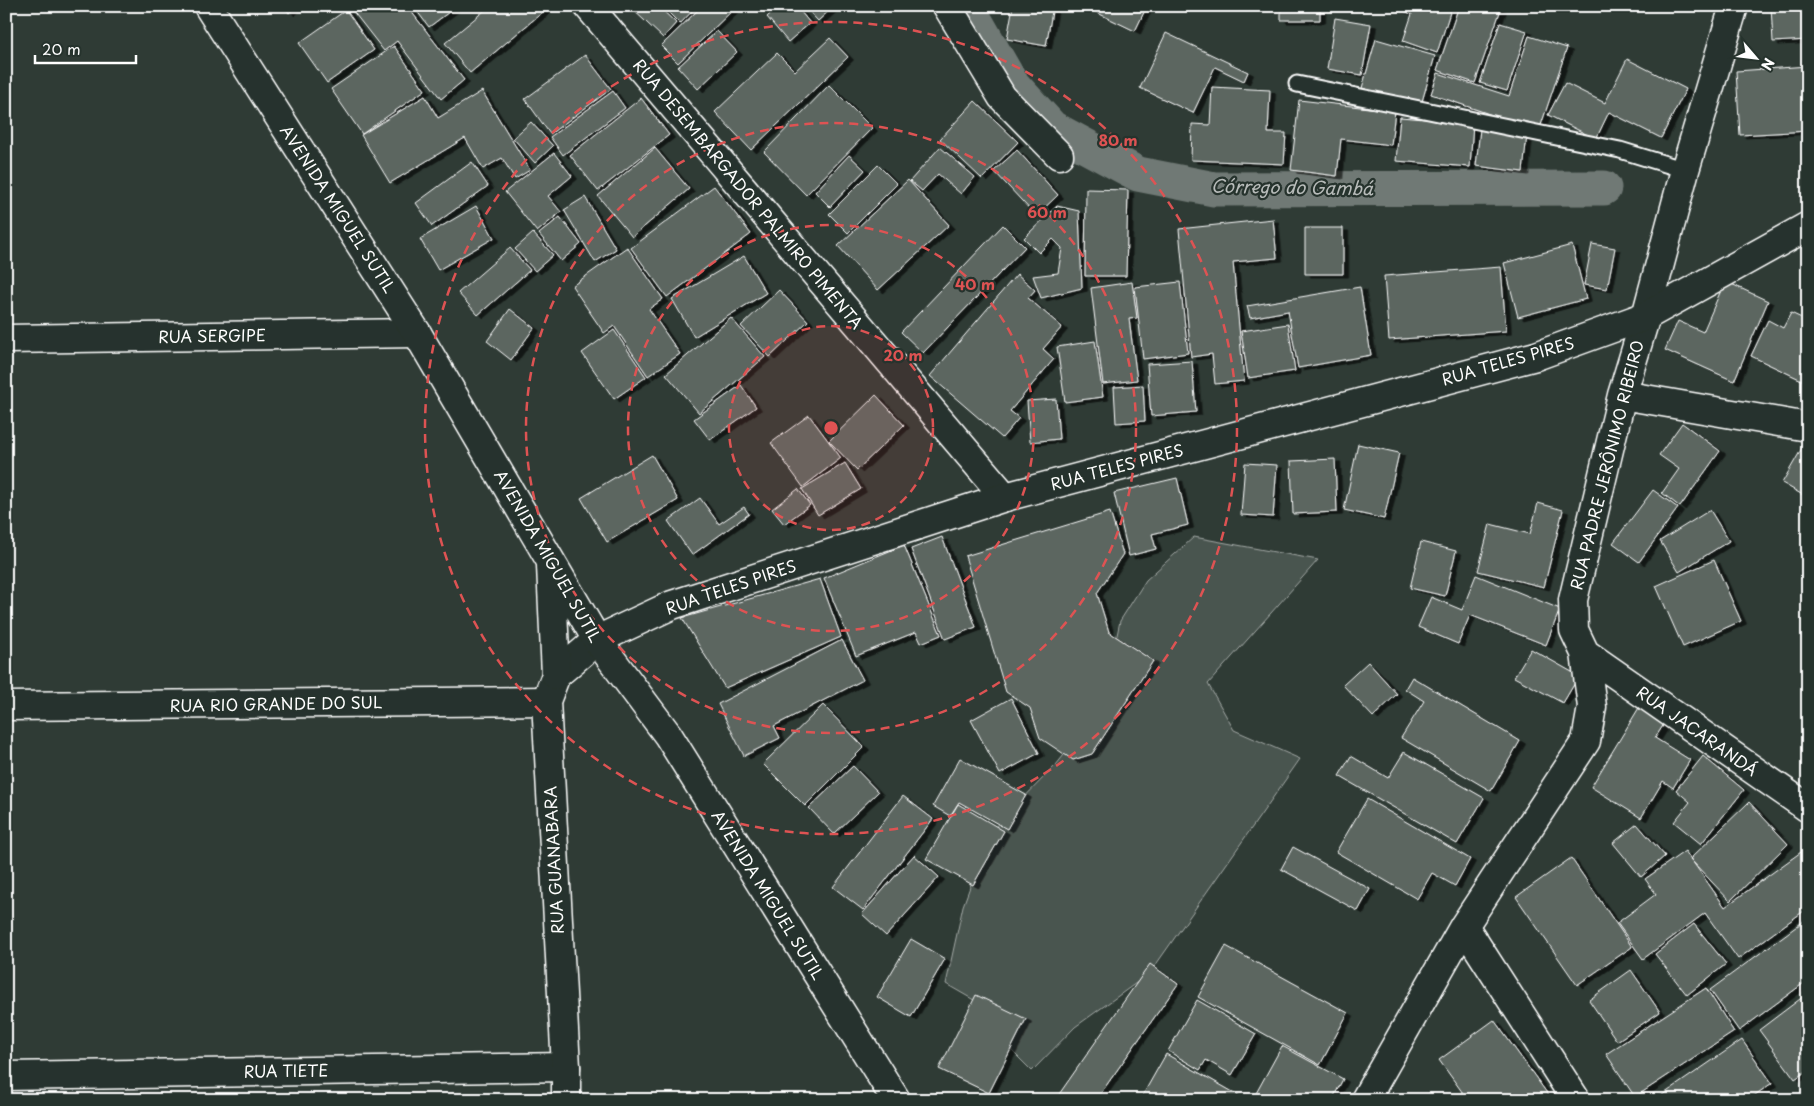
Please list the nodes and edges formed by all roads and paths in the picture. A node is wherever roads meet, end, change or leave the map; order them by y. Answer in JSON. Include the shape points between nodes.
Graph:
{"nodes":[{"id":1,"x":208,"y":6,"type":"edge"},
{"id":2,"x":588,"y":6,"type":"edge"},
{"id":3,"x":947,"y":6,"type":"edge"},
{"id":4,"x":1734,"y":6,"type":"edge"},
{"id":5,"x":1297,"y":84,"type":"dead end"},
{"id":6,"x":1059,"y":155,"type":"dead end"},
{"id":7,"x":1685,"y":170,"type":"junction"},
{"id":8,"x":1808,"y":226,"type":"edge"},
{"id":9,"x":1646,"y":316,"type":"junction"},
{"id":10,"x":417,"y":333,"type":"junction"},
{"id":11,"x":6,"y":339,"type":"edge"},
{"id":12,"x":1622,"y":395,"type":"junction"},
{"id":13,"x":1808,"y":427,"type":"edge"},
{"id":14,"x":1005,"y":497,"type":"junction"},
{"id":15,"x":551,"y":561,"type":"junction"},
{"id":16,"x":597,"y":640,"type":"junction"},
{"id":17,"x":1585,"y":653,"type":"junction"},
{"id":18,"x":556,"y":675,"type":"junction"},
{"id":19,"x":546,"y":702,"type":"junction"},
{"id":20,"x":6,"y":706,"type":"edge"},
{"id":21,"x":1808,"y":808,"type":"edge"},
{"id":22,"x":1464,"y":926,"type":"junction"},
{"id":23,"x":566,"y":1067,"type":"junction"},
{"id":24,"x":6,"y":1076,"type":"edge"},
{"id":25,"x":566,"y":1100,"type":"edge"},
{"id":26,"x":896,"y":1100,"type":"edge"},
{"id":27,"x":1365,"y":1100,"type":"edge"},
{"id":28,"x":1576,"y":1100,"type":"edge"}],
"edges":[{"from":1,"to":10,"type":"street","name":"AVENIDA MIGUEL SUTIL"},
{"from":2,"to":14,"type":"street","name":"RUA DESEMBARGADOR PALMIRO PIMENTA"},
{"from":3,"to":6,"type":"street","via":[[1002,97]]},
{"from":4,"to":7,"type":"street","name":"RUA PADRE JERÔNIMO RIBEIRO"},
{"from":5,"to":7,"type":"lane","via":[[1620,150]]},
{"from":7,"to":9,"type":"street","name":"RUA PADRE JERÔNIMO RIBEIRO"},
{"from":8,"to":9,"type":"street","name":"RUA TELES PIRES"},
{"from":9,"to":12,"type":"street","name":"RUA PADRE JERÔNIMO RIBEIRO"},
{"from":9,"to":14,"type":"street","name":"RUA TELES PIRES","via":[[1536,356]]},
{"from":10,"to":11,"type":"street","name":"RUA SERGIPE"},
{"from":10,"to":15,"type":"street","name":"AVENIDA MIGUEL SUTIL"},
{"from":12,"to":13,"type":"street"},
{"from":12,"to":17,"type":"street","name":"RUA PADRE JERÔNIMO RIBEIRO","via":[[1573,600],[1574,630]]},
{"from":14,"to":16,"type":"street","name":"RUA TELES PIRES","via":[[672,606]]},
{"from":15,"to":16,"type":"street","name":"AVENIDA MIGUEL SUTIL"},
{"from":15,"to":18,"type":"street"},
{"from":16,"to":18,"type":"street","name":"RUA GUANABARA"},
{"from":16,"to":26,"type":"street","name":"AVENIDA MIGUEL SUTIL","via":[[668,735]]},
{"from":17,"to":21,"type":"street","name":"RUA JACARANDÁ"},
{"from":17,"to":22,"type":"street","name":"RUA PADRE JERÔNIMO RIBEIRO","via":[[1592,707],[1586,741]]},
{"from":18,"to":19,"type":"street","name":"RUA GUANABARA"},
{"from":19,"to":20,"type":"street","name":"RUA RIO GRANDE DO SUL"},
{"from":19,"to":23,"type":"street","name":"RUA GUANABARA"},
{"from":22,"to":27,"type":"street","name":"RUA PADRE JERÔNIMO RIBEIRO"},
{"from":22,"to":28,"type":"street"},
{"from":23,"to":24,"type":"street","name":"RUA TIETE"},
{"from":23,"to":25,"type":"street","name":"RUA GUANABARA"}]}
